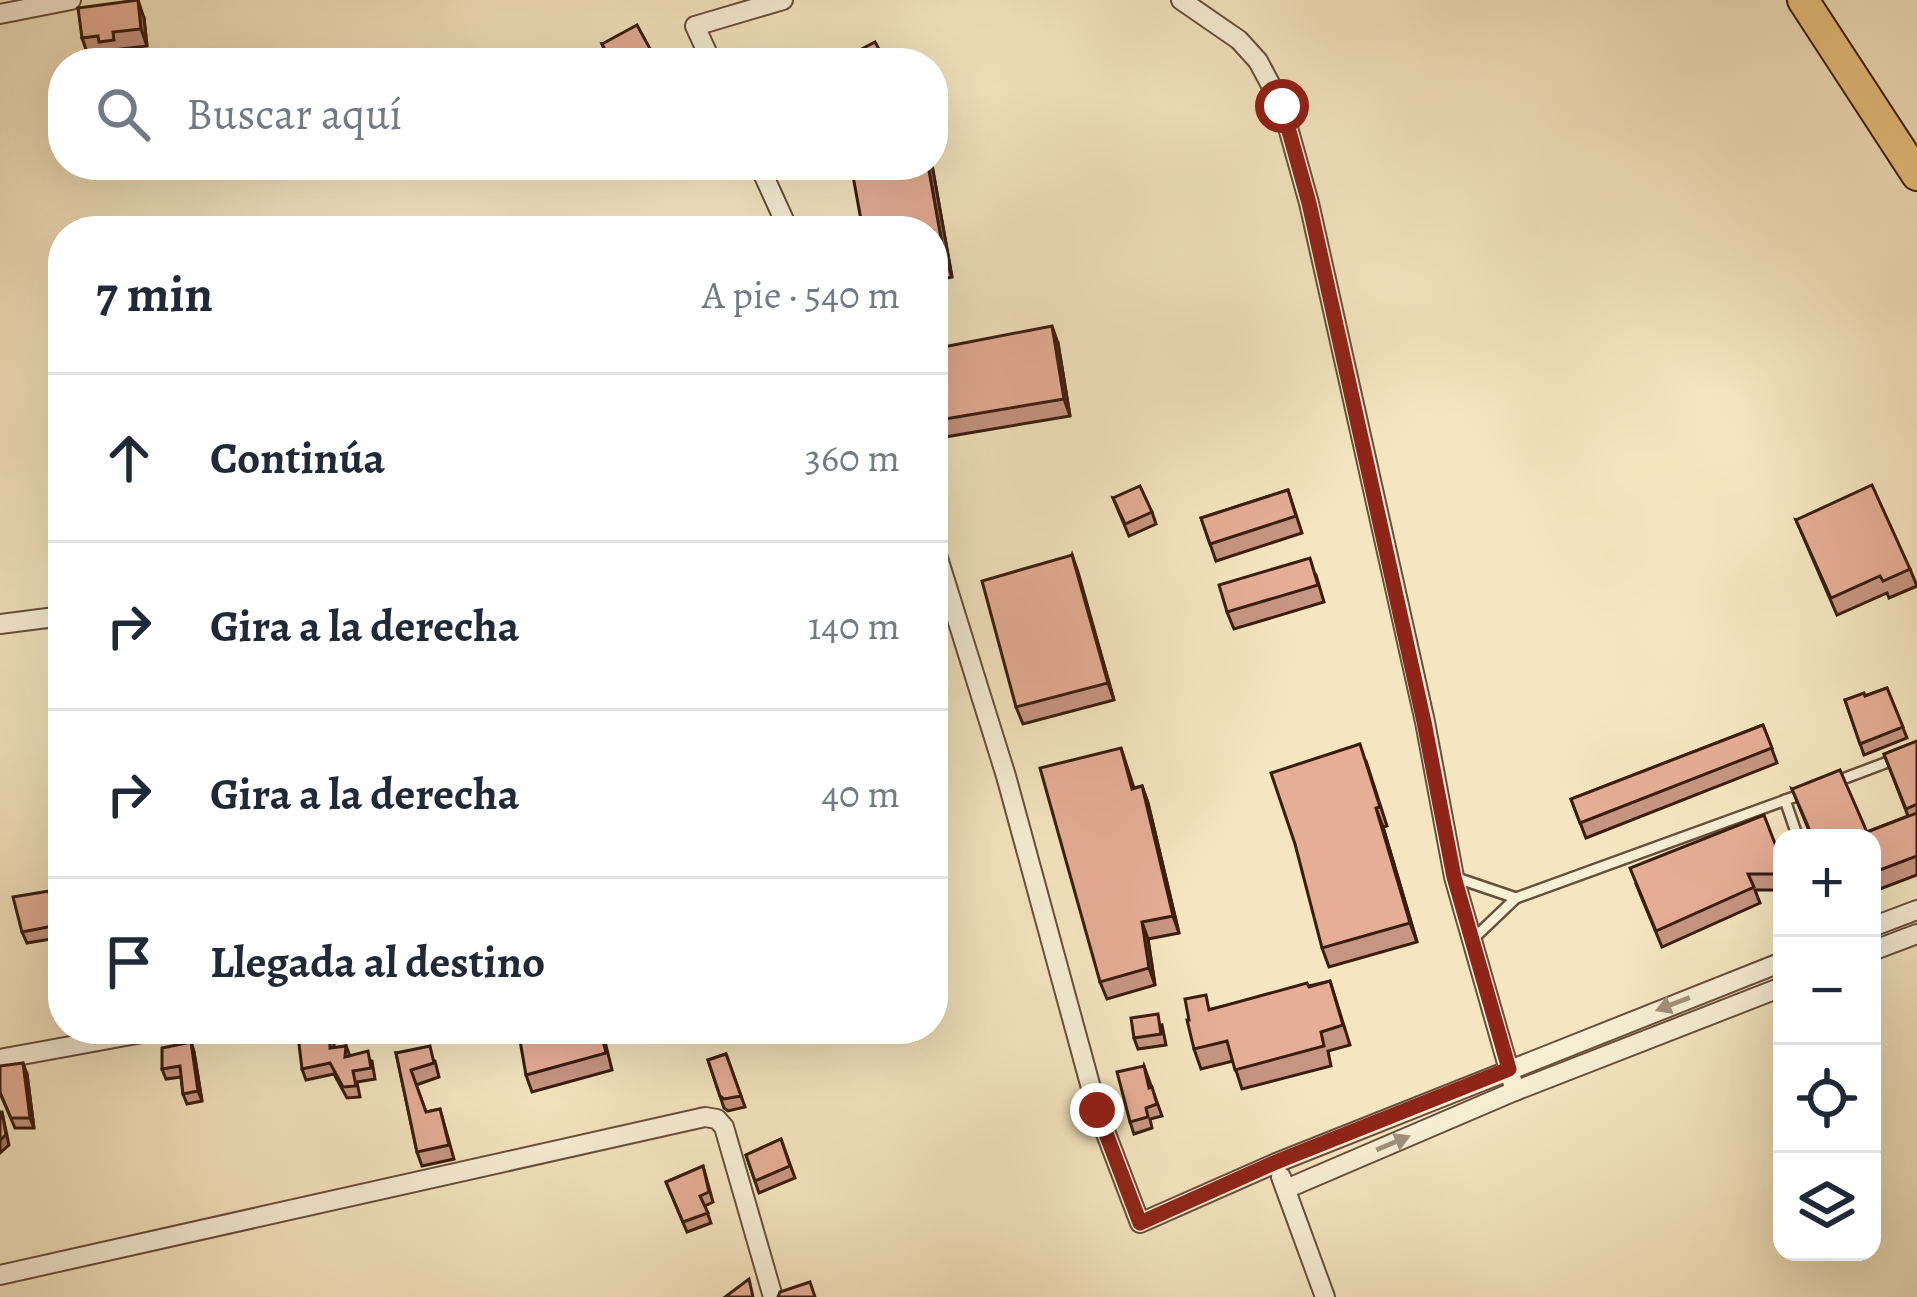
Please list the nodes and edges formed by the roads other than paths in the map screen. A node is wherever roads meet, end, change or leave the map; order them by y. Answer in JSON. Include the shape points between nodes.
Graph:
{"nodes":[{"id":1,"x":71,"y":0,"type":"edge"},
{"id":2,"x":783,"y":0,"type":"edge"},
{"id":3,"x":1180,"y":0,"type":"edge"},
{"id":4,"x":1803,"y":0,"type":"edge"},
{"id":5,"x":0,"y":14,"type":"edge"},
{"id":6,"x":705,"y":48,"type":"edge"},
{"id":7,"x":1917,"y":175,"type":"edge"},
{"id":8,"x":766,"y":180,"type":"edge"},
{"id":9,"x":783,"y":216,"type":"edge"},
{"id":10,"x":948,"y":590,"type":"edge"},
{"id":11,"x":48,"y":618,"type":"edge"},
{"id":12,"x":0,"y":624,"type":"edge"},
{"id":13,"x":1917,"y":751,"type":"edge"},
{"id":14,"x":1829,"y":784,"type":"edge"},
{"id":15,"x":1807,"y":792,"type":"edge"},
{"id":16,"x":1785,"y":800,"type":"junction"},
{"id":17,"x":1795,"y":829,"type":"edge"},
{"id":18,"x":1454,"y":877,"type":"junction"},
{"id":19,"x":1516,"y":898,"type":"junction"},
{"id":20,"x":1917,"y":910,"type":"edge"},
{"id":21,"x":1881,"y":924,"type":"edge"},
{"id":22,"x":1917,"y":934,"type":"edge"},
{"id":23,"x":1472,"y":940,"type":"junction"},
{"id":24,"x":1881,"y":948,"type":"edge"},
{"id":25,"x":1773,"y":966,"type":"edge"},
{"id":26,"x":1773,"y":991,"type":"edge"},
{"id":27,"x":82,"y":1044,"type":"edge"},
{"id":28,"x":0,"y":1059,"type":"edge"},
{"id":29,"x":1509,"y":1069,"type":"junction"},
{"id":30,"x":1515,"y":1091,"type":"junction"},
{"id":31,"x":1276,"y":1162,"type":"junction"},
{"id":32,"x":1286,"y":1189,"type":"junction"},
{"id":33,"x":0,"y":1276,"type":"edge"},
{"id":34,"x":773,"y":1297,"type":"edge"},
{"id":35,"x":1325,"y":1297,"type":"edge"}],
"edges":[{"from":1,"to":5,"type":"street"},
{"from":2,"to":6,"type":"street","via":[[695,26]]},
{"from":3,"to":18,"type":"street","via":[[1239,40],[1282,106]]},
{"from":4,"to":7,"type":"main road"},
{"from":8,"to":9,"type":"street"},
{"from":10,"to":31,"type":"street","via":[[1097,1110],[1140,1223]]},
{"from":11,"to":12,"type":"street"},
{"from":13,"to":14,"type":"lane"},
{"from":15,"to":16,"type":"lane"},
{"from":16,"to":17,"type":"lane"},
{"from":16,"to":19,"type":"lane"},
{"from":18,"to":19,"type":"lane"},
{"from":18,"to":23,"type":"street"},
{"from":19,"to":23,"type":"lane"},
{"from":20,"to":21,"type":"street"},
{"from":22,"to":24,"type":"street"},
{"from":23,"to":29,"type":"street"},
{"from":25,"to":29,"type":"street","one_way":true},
{"from":26,"to":30,"type":"street"},
{"from":27,"to":28,"type":"street"},
{"from":29,"to":30,"type":"street"},
{"from":29,"to":31,"type":"street"},
{"from":32,"to":30,"type":"street","one_way":true},
{"from":31,"to":32,"type":"street"},
{"from":32,"to":35,"type":"street"},
{"from":33,"to":34,"type":"street","via":[[706,1117],[724,1126]]}]}
